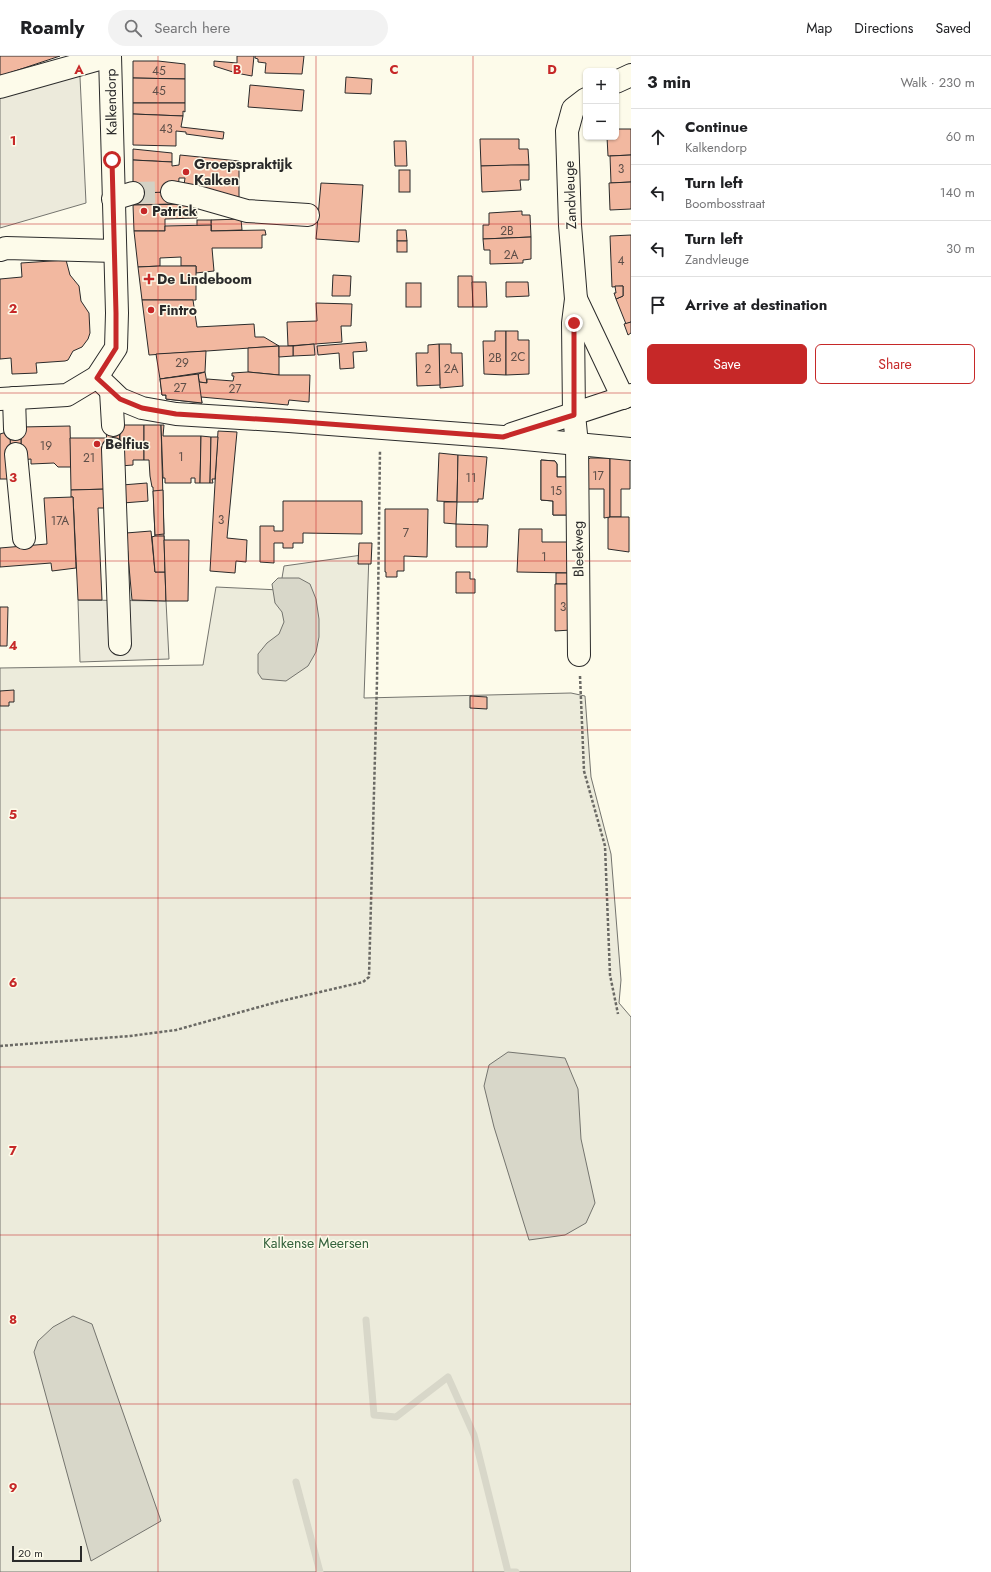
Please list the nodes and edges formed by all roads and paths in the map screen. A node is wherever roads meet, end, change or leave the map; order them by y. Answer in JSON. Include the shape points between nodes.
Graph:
{"nodes":[{"id":1,"x":110,"y":56,"type":"edge"},
{"id":2,"x":631,"y":75,"type":"edge"},
{"id":3,"x":619,"y":81,"type":"edge"},
{"id":4,"x":0,"y":87,"type":"edge"},
{"id":5,"x":583,"y":101,"type":"edge"},
{"id":6,"x":172,"y":192,"type":"tunnel mouth"},
{"id":7,"x":308,"y":215,"type":"dead end"},
{"id":8,"x":0,"y":250,"type":"edge"},
{"id":9,"x":115,"y":251,"type":"junction"},
{"id":10,"x":576,"y":299,"type":"junction"},
{"id":11,"x":104,"y":384,"type":"junction"},
{"id":12,"x":627,"y":397,"type":"edge"},
{"id":13,"x":7,"y":398,"type":"edge"},
{"id":14,"x":574,"y":415,"type":"junction"},
{"id":15,"x":113,"y":425,"type":"dead end"},
{"id":16,"x":380,"y":428,"type":"junction"},
{"id":17,"x":15,"y":429,"type":"dead end"},
{"id":18,"x":503,"y":437,"type":"junction"},
{"id":19,"x":577,"y":444,"type":"junction"},
{"id":20,"x":113,"y":449,"type":"dead end"},
{"id":21,"x":631,"y":449,"type":"edge"},
{"id":22,"x":16,"y":454,"type":"dead end"},
{"id":23,"x":24,"y":538,"type":"dead end"},
{"id":24,"x":120,"y":644,"type":"dead end"},
{"id":25,"x":579,"y":655,"type":"joint"},
{"id":26,"x":618,"y":1014,"type":"dead end"},
{"id":27,"x":0,"y":1046,"type":"edge"}],
"edges":[{"from":1,"to":4,"type":"street"},
{"from":1,"to":9,"type":"street","name":"Kalkendorp","via":[[123,196]]},
{"from":2,"to":3,"type":"street"},
{"from":5,"to":10,"type":"street","name":"Zandvleuge","via":[[573,109],[567,131],[570,225]]},
{"from":6,"to":7,"type":"street","via":[[248,211]]},
{"from":8,"to":9,"type":"street","via":[[6,248]]},
{"from":9,"to":11,"type":"street","name":"Kalkendorp","via":[[116,348]]},
{"from":10,"to":12,"type":"street","name":"Zandvleuge"},
{"from":10,"to":14,"type":"street","name":"Zandvleuge"},
{"from":11,"to":13,"type":"street","name":"Kalkendorp","via":[[67,395]]},
{"from":11,"to":15,"type":"street"},
{"from":11,"to":16,"type":"street","via":[[120,399],[142,408],[176,414]]},
{"from":12,"to":14,"type":"street"},
{"from":13,"to":17,"type":"street"},
{"from":14,"to":18,"type":"street"},
{"from":14,"to":19,"type":"street","name":"Bleekweg"},
{"from":16,"to":18,"type":"street"},
{"from":16,"to":27,"type":"path","via":[[377,681],[369,977],[363,982],[277,1002],[176,1030]]},
{"from":18,"to":19,"type":"street"},
{"from":19,"to":21,"type":"street"},
{"from":19,"to":25,"type":"street","name":"Bleekweg"},
{"from":20,"to":24,"type":"street"},
{"from":22,"to":23,"type":"street"},
{"from":25,"to":26,"type":"path","via":[[584,771],[605,846],[610,975]]}]}
